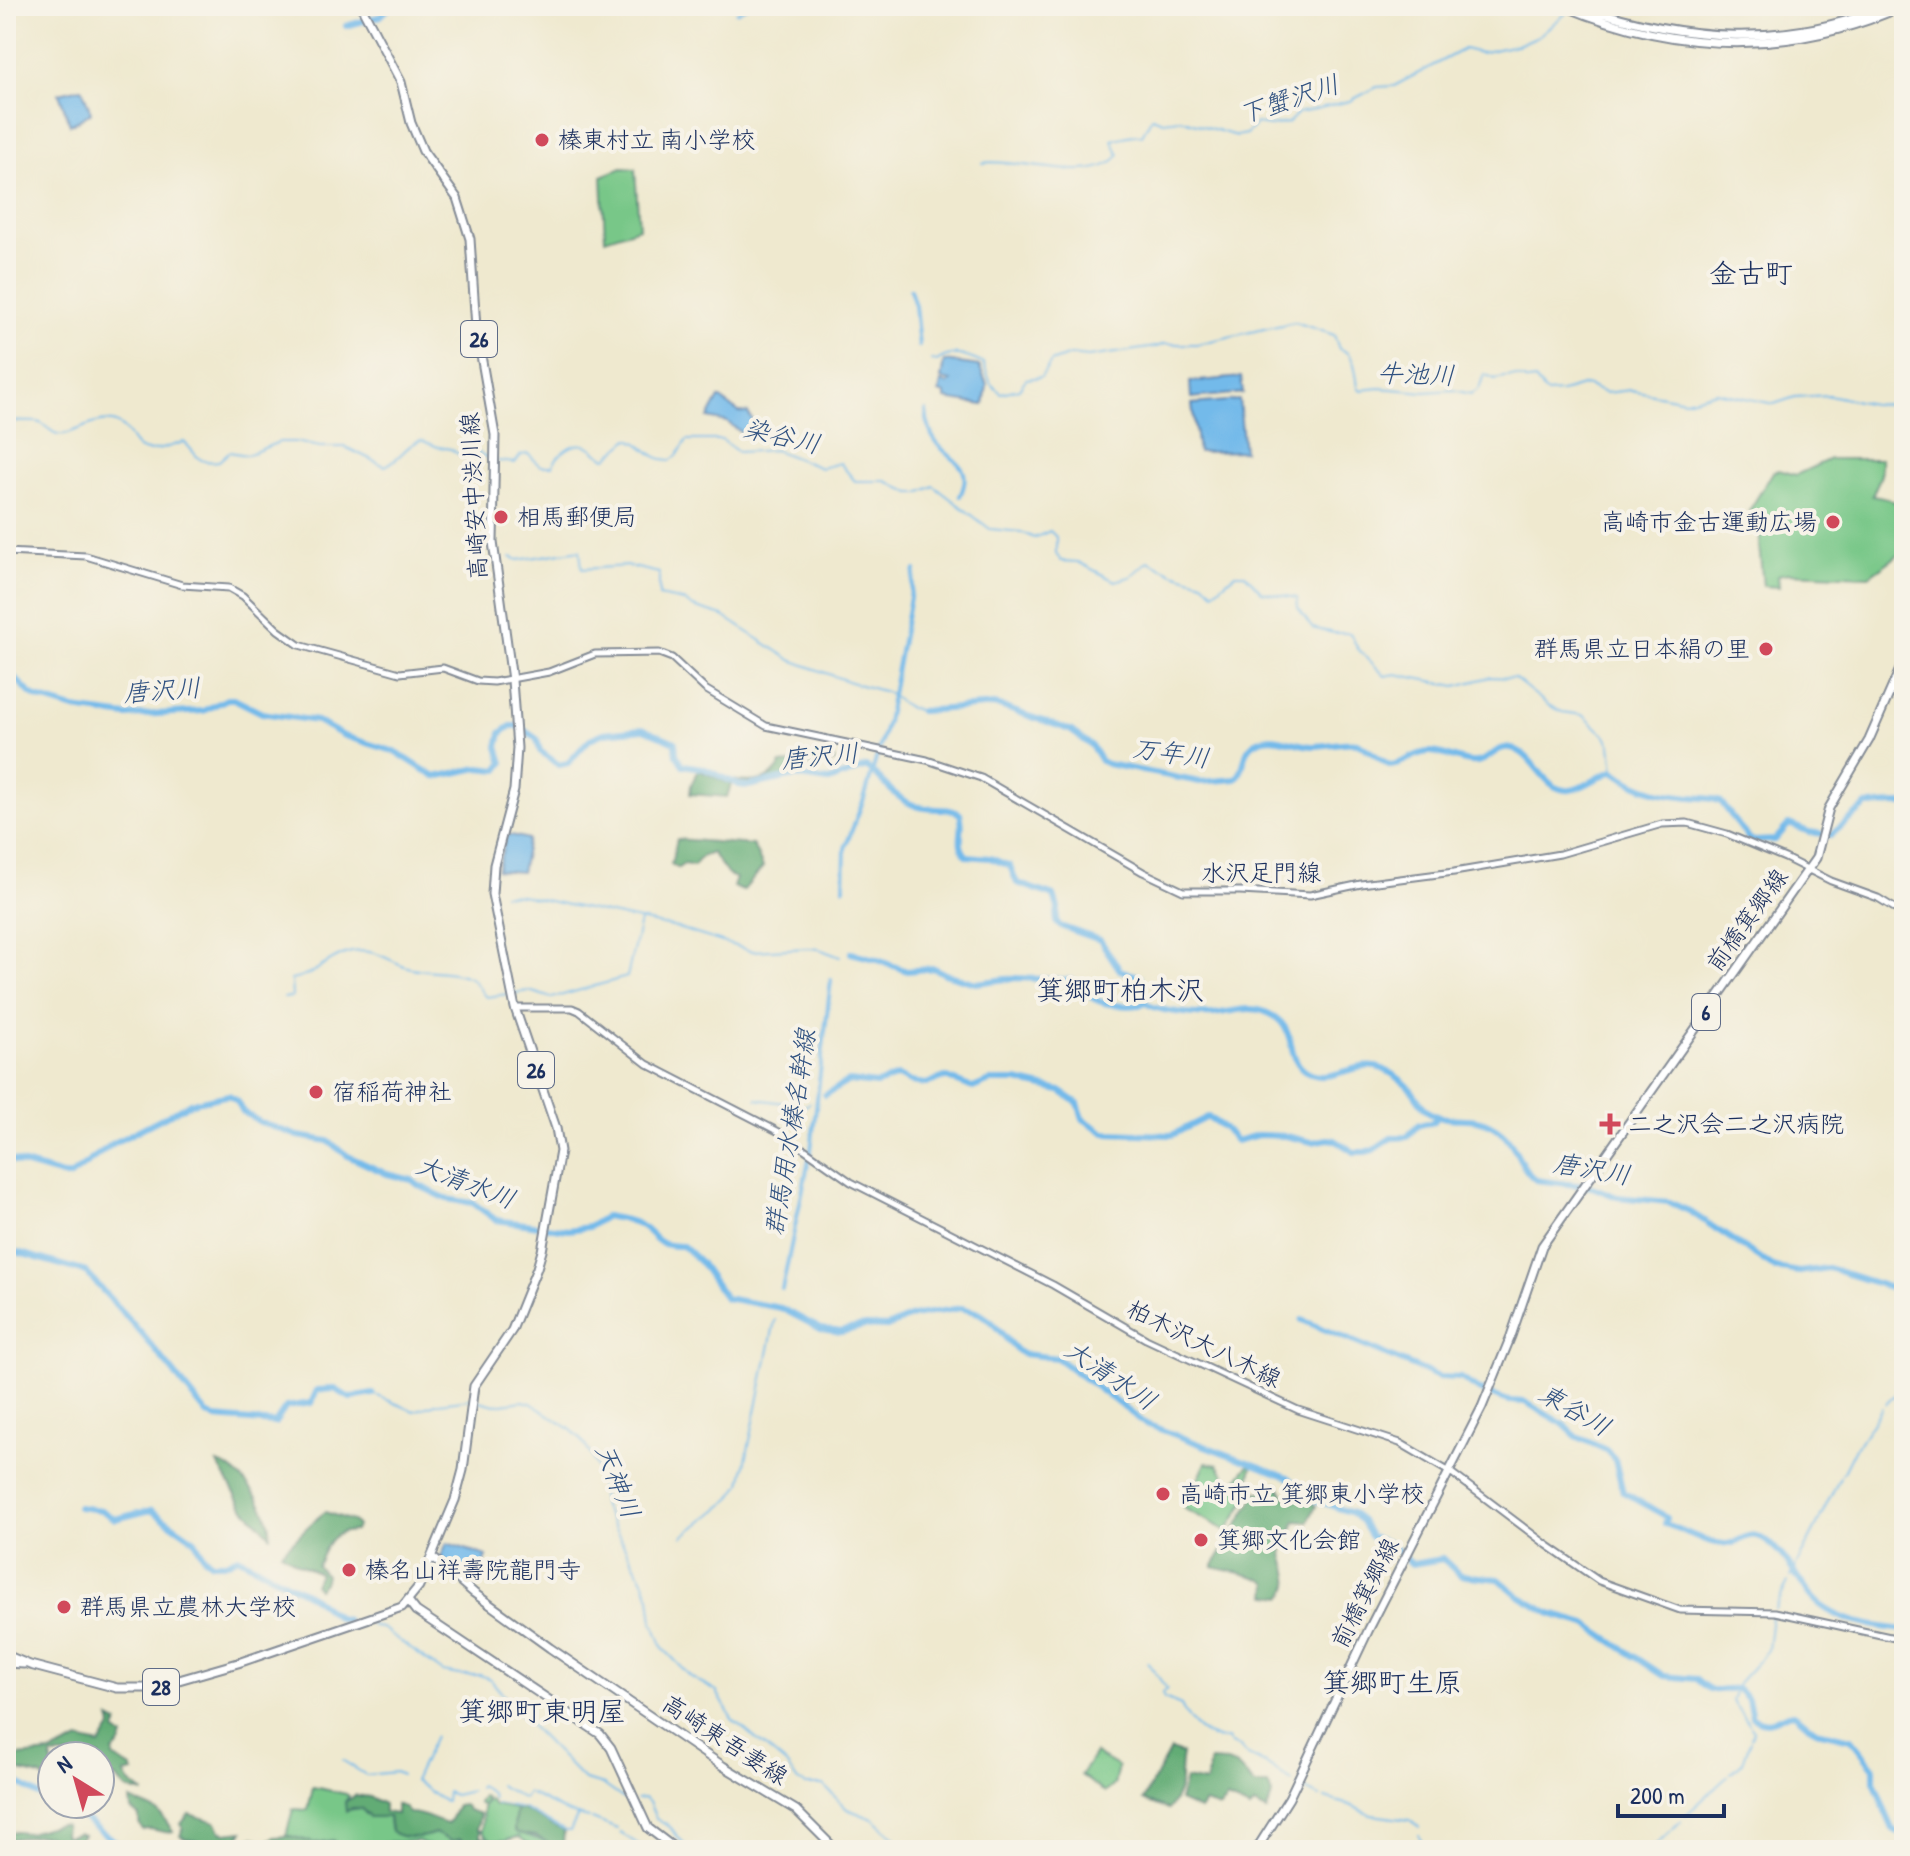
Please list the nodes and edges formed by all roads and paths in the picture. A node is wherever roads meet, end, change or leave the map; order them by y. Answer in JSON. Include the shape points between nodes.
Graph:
{"nodes":[{"id":1,"x":361,"y":6,"type":"edge"},
{"id":2,"x":1564,"y":6,"type":"edge"},
{"id":3,"x":1581,"y":6,"type":"edge"},
{"id":4,"x":1889,"y":6,"type":"edge"},
{"id":5,"x":1903,"y":6,"type":"edge"},
{"id":6,"x":6,"y":552,"type":"edge"},
{"id":7,"x":1904,"y":660,"type":"edge"},
{"id":8,"x":512,"y":680,"type":"junction"},
{"id":9,"x":1808,"y":870,"type":"junction"},
{"id":10,"x":1904,"y":914,"type":"edge"},
{"id":11,"x":515,"y":1008,"type":"junction"},
{"id":12,"x":1449,"y":1472,"type":"junction"},
{"id":13,"x":432,"y":1557,"type":"junction"},
{"id":14,"x":409,"y":1602,"type":"junction"},
{"id":15,"x":1904,"y":1640,"type":"edge"},
{"id":16,"x":6,"y":1655,"type":"edge"},
{"id":17,"x":6,"y":1663,"type":"edge"},
{"id":18,"x":30,"y":1665,"type":"junction"},
{"id":19,"x":677,"y":1850,"type":"edge"},
{"id":20,"x":836,"y":1850,"type":"edge"},
{"id":21,"x":1256,"y":1850,"type":"edge"}],
"edges":[{"from":1,"to":8,"type":"main road","name":"高崎安中渋川線","number":"26","via":[[401,82],[423,151],[457,198],[470,239],[476,327],[495,435],[493,542]]},
{"from":2,"to":5,"type":"main road","via":[[1665,38],[1743,43],[1839,30]]},
{"from":3,"to":4,"type":"main road","via":[[1670,31],[1744,36],[1813,29]]},
{"from":6,"to":8,"type":"main road","name":"水沢足門線","via":[[86,556],[182,585],[229,588],[299,645],[383,669],[410,673],[443,668],[485,682]]},
{"from":7,"to":9,"type":"main road","name":"前橋箕郷線","number":"6","via":[[1869,740],[1832,801],[1819,852]]},
{"from":8,"to":9,"type":"main road","name":"水沢足門線","via":[[595,654],[664,655],[705,689],[766,726],[927,760],[981,778],[1183,891],[1322,893],[1560,854],[1669,823],[1727,834]]},
{"from":8,"to":11,"type":"main road","name":"高崎安中渋川線","number":"26","via":[[517,772],[492,884]]},
{"from":9,"to":10,"type":"main road","name":"水沢足門線"},
{"from":9,"to":12,"type":"main road","name":"前橋箕郷線","number":"6","via":[[1542,1246],[1488,1394]]},
{"from":11,"to":12,"type":"main road","name":"柏木沢大八木線","via":[[579,1011],[647,1064],[783,1134],[851,1182],[1146,1339],[1298,1410],[1400,1443]]},
{"from":11,"to":13,"type":"main road","name":"高崎安中渋川線","number":"26","via":[[560,1151],[537,1268],[517,1319],[481,1372],[470,1401],[461,1482]]},
{"from":12,"to":15,"type":"main road","name":"柏木沢大八木線","via":[[1577,1567],[1618,1589],[1684,1610],[1775,1612]]},
{"from":12,"to":21,"type":"main road","name":"前橋箕郷線","number":"6","via":[[1296,1784]]},
{"from":13,"to":14,"type":"main road","name":"高崎安中渋川線","number":"26"},
{"from":13,"to":20,"type":"main road","name":"高崎東吾妻線","via":[[547,1646],[796,1810]]},
{"from":14,"to":18,"type":"main road","number":"28","via":[[382,1616],[160,1687],[117,1688]]},
{"from":14,"to":19,"type":"main road","via":[[600,1734],[651,1832]]},
{"from":16,"to":18,"type":"main road","number":"28"},
{"from":17,"to":18,"type":"main road","number":"28"}]}
